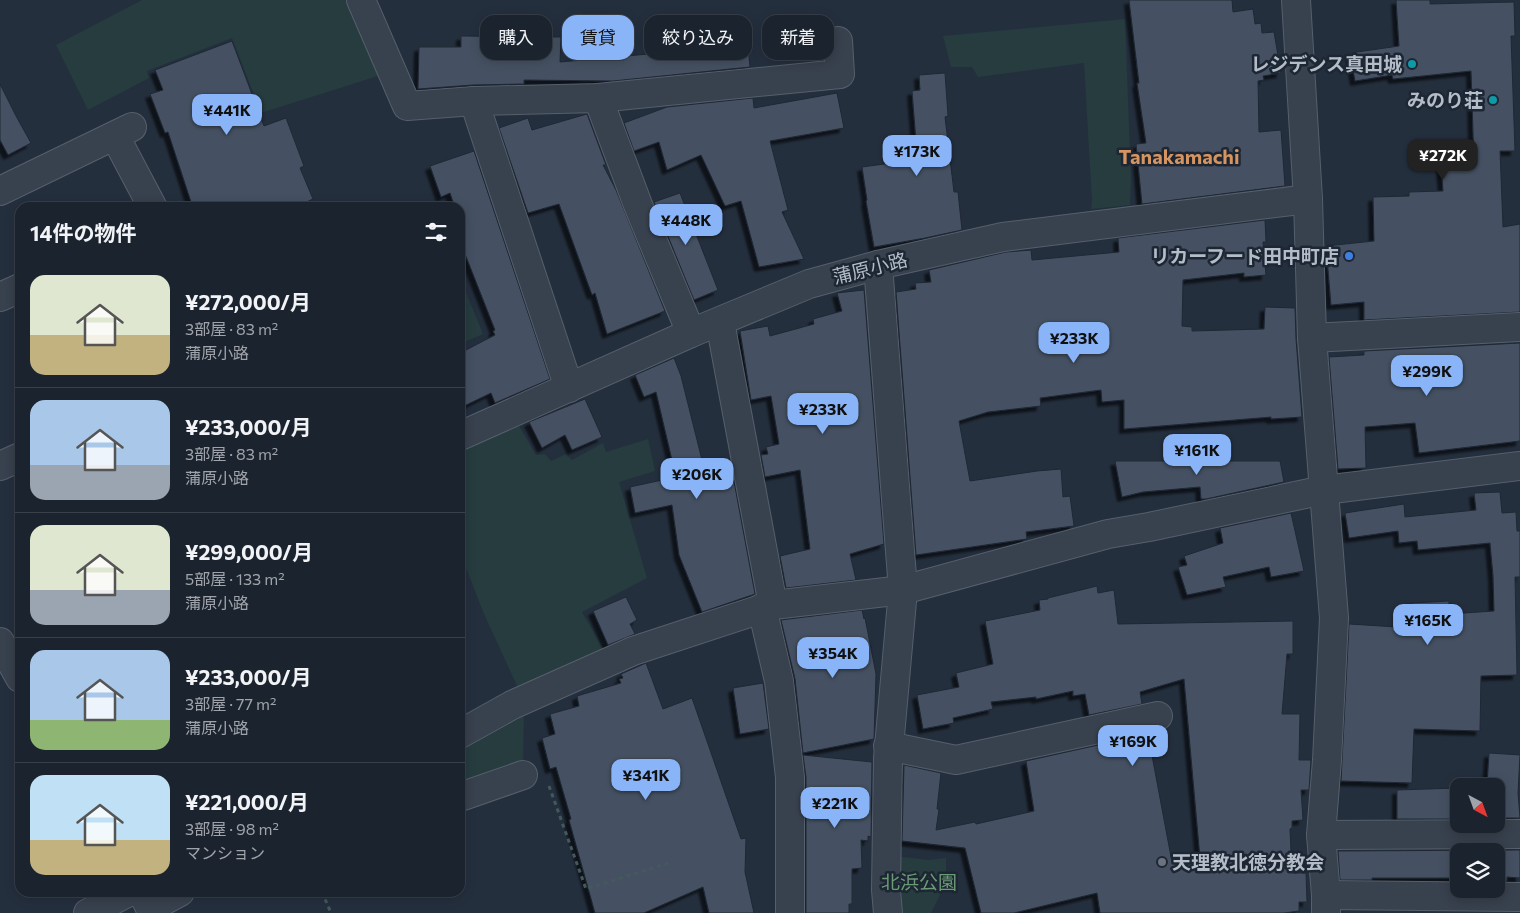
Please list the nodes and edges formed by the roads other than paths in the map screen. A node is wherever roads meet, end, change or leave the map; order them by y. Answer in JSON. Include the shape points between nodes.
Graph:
{"nodes":[{"id":1,"x":361,"y":0,"type":"edge"},
{"id":2,"x":1296,"y":0,"type":"edge"},
{"id":3,"x":838,"y":41,"type":"dead end"},
{"id":4,"x":598,"y":98,"type":"junction"},
{"id":5,"x":474,"y":101,"type":"junction"},
{"id":6,"x":0,"y":191,"type":"edge"},
{"id":7,"x":1308,"y":199,"type":"junction"},
{"id":8,"x":151,"y":202,"type":"edge"},
{"id":9,"x":878,"y":265,"type":"junction"},
{"id":10,"x":15,"y":290,"type":"edge"},
{"id":11,"x":0,"y":297,"type":"edge"},
{"id":12,"x":720,"y":322,"type":"junction"},
{"id":13,"x":1520,"y":327,"type":"edge"},
{"id":14,"x":691,"y":334,"type":"junction"},
{"id":15,"x":1312,"y":338,"type":"junction"},
{"id":16,"x":569,"y":388,"type":"junction"},
{"id":17,"x":465,"y":434,"type":"edge"},
{"id":18,"x":15,"y":459,"type":"edge"},
{"id":19,"x":0,"y":466,"type":"edge"},
{"id":20,"x":1520,"y":466,"type":"edge"},
{"id":21,"x":1324,"y":490,"type":"junction"},
{"id":22,"x":904,"y":590,"type":"junction"},
{"id":23,"x":768,"y":607,"type":"junction"},
{"id":24,"x":8,"y":646,"type":"edge"},
{"id":25,"x":15,"y":665,"type":"edge"},
{"id":26,"x":1158,"y":716,"type":"dead end"},
{"id":27,"x":465,"y":731,"type":"edge"},
{"id":28,"x":888,"y":746,"type":"junction"},
{"id":29,"x":523,"y":774,"type":"dead end"},
{"id":30,"x":465,"y":795,"type":"edge"},
{"id":31,"x":1520,"y":834,"type":"edge"},
{"id":32,"x":1321,"y":835,"type":"junction"},
{"id":33,"x":159,"y":897,"type":"edge"},
{"id":34,"x":1520,"y":897,"type":"edge"},
{"id":35,"x":143,"y":901,"type":"edge"},
{"id":36,"x":1326,"y":904,"type":"edge"},
{"id":37,"x":88,"y":913,"type":"edge"},
{"id":38,"x":790,"y":913,"type":"edge"},
{"id":39,"x":888,"y":913,"type":"edge"}],
"edges":[{"from":1,"to":5,"type":"street","via":[[407,106]]},
{"from":2,"to":7,"type":"street"},
{"from":3,"to":4,"type":"street","via":[[840,74]]},
{"from":4,"to":5,"type":"street"},
{"from":4,"to":14,"type":"street"},
{"from":5,"to":16,"type":"street"},
{"from":6,"to":8,"type":"street","via":[[123,131]]},
{"from":7,"to":9,"type":"street","name":"蒲原小路","via":[[1003,237]]},
{"from":7,"to":15,"type":"street"},
{"from":9,"to":12,"type":"street","name":"蒲原小路","via":[[809,284]]},
{"from":9,"to":22,"type":"street"},
{"from":10,"to":11,"type":"street"},
{"from":12,"to":14,"type":"street","name":"蒲原小路"},
{"from":12,"to":23,"type":"street"},
{"from":13,"to":15,"type":"street"},
{"from":14,"to":16,"type":"street","name":"蒲原小路"},
{"from":15,"to":21,"type":"street"},
{"from":16,"to":17,"type":"street","name":"蒲原小路"},
{"from":18,"to":19,"type":"street"},
{"from":20,"to":21,"type":"street"},
{"from":21,"to":22,"type":"street","via":[[1108,534]]},
{"from":21,"to":32,"type":"street","via":[[1334,618]]},
{"from":22,"to":23,"type":"street"},
{"from":22,"to":28,"type":"street"},
{"from":23,"to":27,"type":"street","via":[[633,651],[512,705]]},
{"from":23,"to":38,"type":"street","via":[[790,777]]},
{"from":24,"to":25,"type":"street"},
{"from":26,"to":28,"type":"street","via":[[956,760]]},
{"from":28,"to":39,"type":"street"},
{"from":29,"to":30,"type":"street"},
{"from":31,"to":32,"type":"street"},
{"from":32,"to":36,"type":"street"},
{"from":33,"to":35,"type":"street"},
{"from":34,"to":36,"type":"street"},
{"from":35,"to":37,"type":"street"}]}
